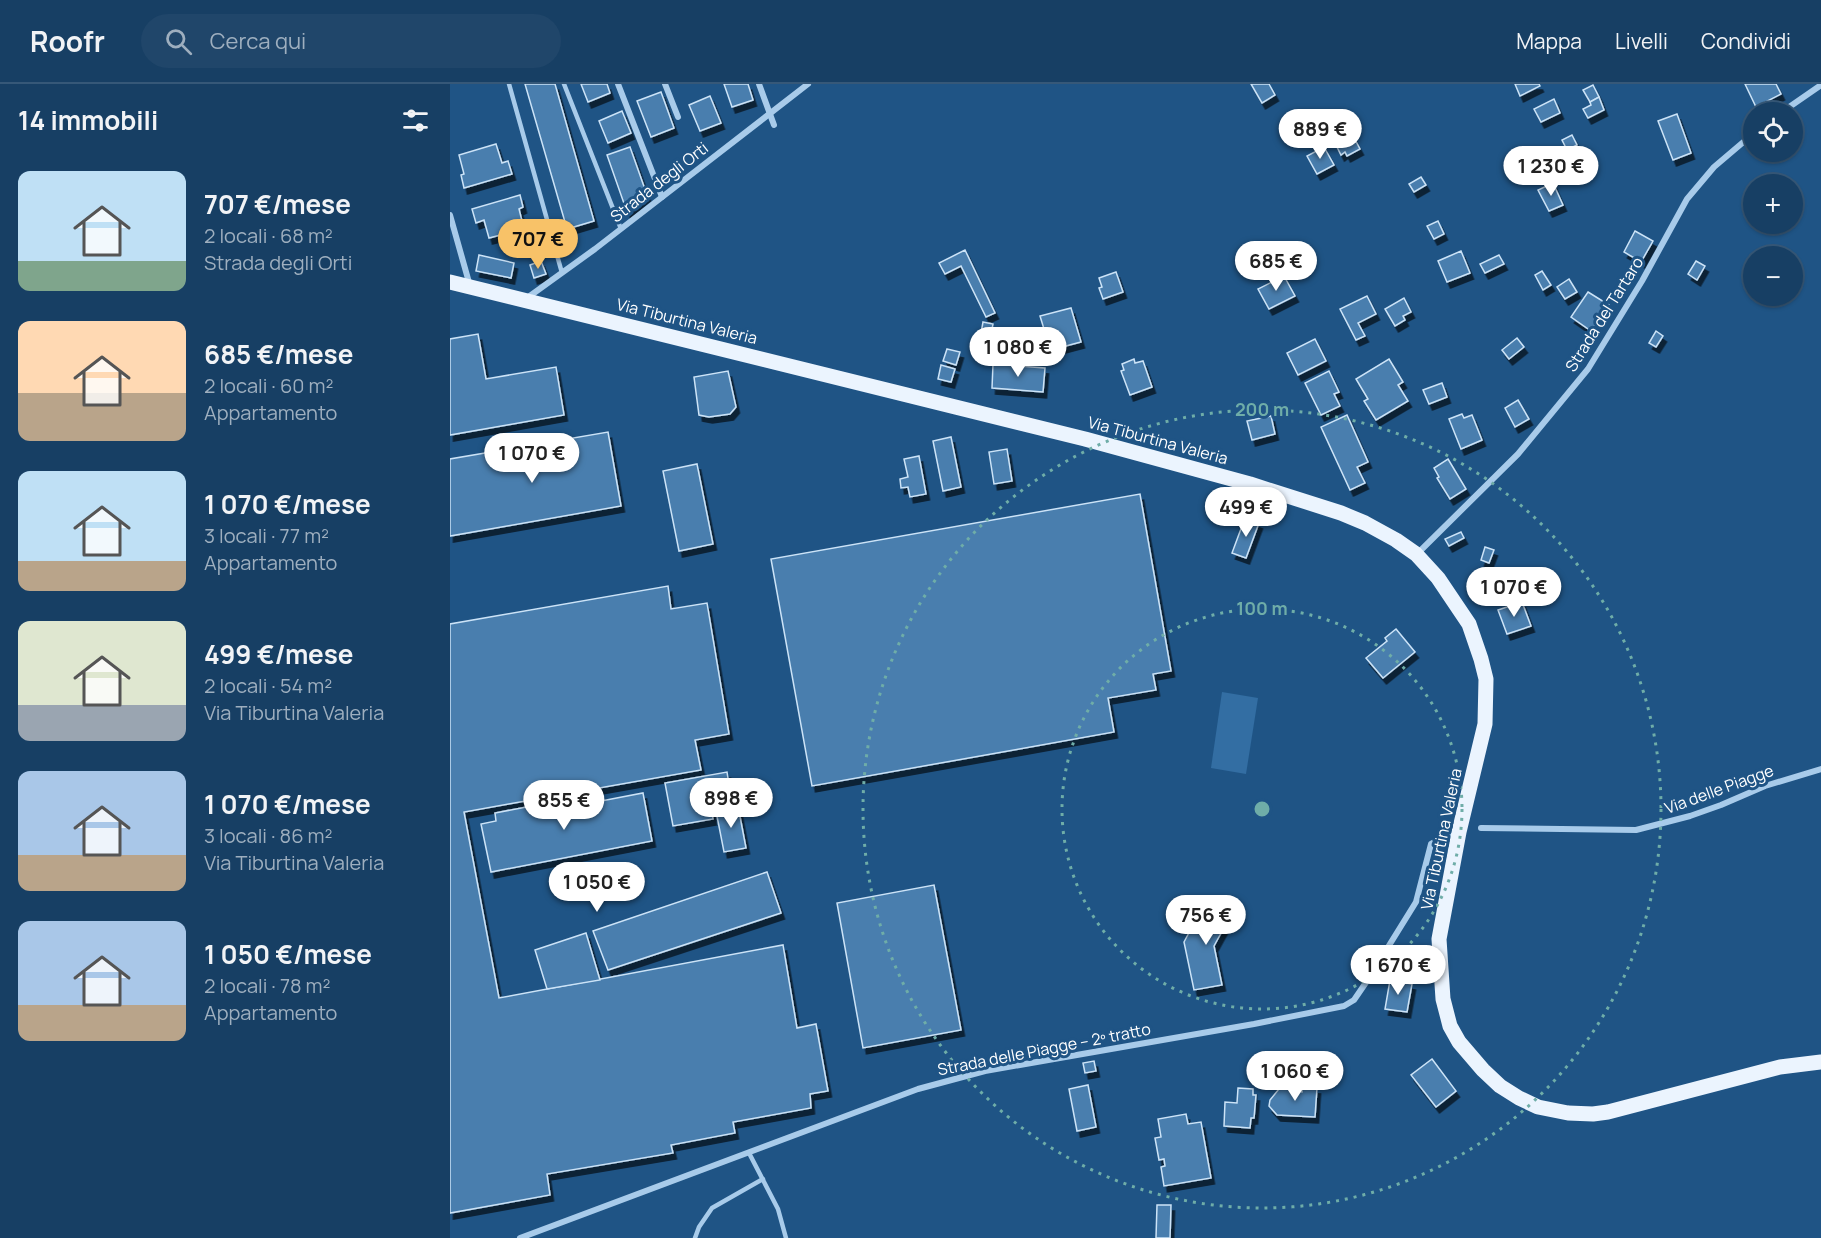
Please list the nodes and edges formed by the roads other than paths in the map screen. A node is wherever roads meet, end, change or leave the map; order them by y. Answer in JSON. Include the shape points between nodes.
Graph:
{"nodes":[{"id":1,"x":509,"y":84,"type":"edge"},
{"id":2,"x":564,"y":84,"type":"edge"},
{"id":3,"x":618,"y":84,"type":"edge"},
{"id":4,"x":665,"y":84,"type":"edge"},
{"id":5,"x":759,"y":84,"type":"edge"},
{"id":6,"x":808,"y":84,"type":"edge"},
{"id":7,"x":1821,"y":85,"type":"edge"},
{"id":8,"x":1796,"y":102,"type":"edge"},
{"id":9,"x":771,"y":114,"type":"junction"},
{"id":10,"x":678,"y":117,"type":"dead end"},
{"id":11,"x":774,"y":125,"type":"dead end"},
{"id":12,"x":1743,"y":142,"type":"edge"},
{"id":13,"x":662,"y":197,"type":"junction"},
{"id":14,"x":450,"y":215,"type":"edge"},
{"id":15,"x":621,"y":229,"type":"junction"},
{"id":16,"x":562,"y":273,"type":"junction"},
{"id":17,"x":450,"y":282,"type":"edge"},
{"id":18,"x":471,"y":287,"type":"junction"},
{"id":19,"x":525,"y":299,"type":"junction"},
{"id":20,"x":1416,"y":554,"type":"junction"},
{"id":21,"x":1821,"y":769,"type":"edge"},
{"id":22,"x":1481,"y":828,"type":"dead end"},
{"id":23,"x":1459,"y":832,"type":"junction"},
{"id":24,"x":1821,"y":1062,"type":"edge"},
{"id":25,"x":749,"y":1153,"type":"junction"},
{"id":26,"x":762,"y":1179,"type":"junction"},
{"id":27,"x":520,"y":1238,"type":"edge"},
{"id":28,"x":695,"y":1238,"type":"edge"},
{"id":29,"x":786,"y":1238,"type":"edge"}],
"edges":[{"from":1,"to":16,"type":"lane"},
{"from":2,"to":15,"type":"lane"},
{"from":3,"to":13,"type":"street"},
{"from":4,"to":10,"type":"street"},
{"from":5,"to":9,"type":"street"},
{"from":6,"to":9,"type":"street","name":"Strada degli Orti"},
{"from":7,"to":8,"type":"street"},
{"from":9,"to":11,"type":"street"},
{"from":9,"to":13,"type":"street","name":"Strada degli Orti"},
{"from":12,"to":20,"type":"street","name":"Strada del Tartaro","via":[[1714,166],[1687,199],[1588,369],[1518,454]]},
{"from":13,"to":15,"type":"street","name":"Strada degli Orti"},
{"from":14,"to":18,"type":"street"},
{"from":15,"to":16,"type":"street","name":"Strada degli Orti"},
{"from":16,"to":19,"type":"street","name":"Strada degli Orti"},
{"from":17,"to":18,"type":"main road","name":"Via Tiburtina Valeria"},
{"from":18,"to":19,"type":"main road","name":"Via Tiburtina Valeria"},
{"from":19,"to":20,"type":"main road","name":"Via Tiburtina Valeria","via":[[1206,471],[1341,513]]},
{"from":20,"to":23,"type":"main road","name":"Via Tiburtina Valeria","via":[[1465,616],[1485,679],[1485,724]]},
{"from":21,"to":22,"type":"street","name":"Via delle Piagge","via":[[1690,816],[1636,830]]},
{"from":23,"to":24,"type":"main road","name":"Via Tiburtina Valeria","via":[[1439,939],[1444,1009],[1465,1050],[1513,1095],[1556,1111],[1603,1113],[1780,1067]]},
{"from":23,"to":25,"type":"street","name":"Strada delle Piagge – 2º tratto","via":[[1431,844],[1416,902],[1354,1000],[1344,1006],[965,1075]]},
{"from":25,"to":26,"type":"lane"},
{"from":25,"to":27,"type":"street","name":"Strada delle Piagge – 2º tratto"},
{"from":26,"to":28,"type":"lane","via":[[712,1208]]},
{"from":26,"to":29,"type":"lane","via":[[778,1209]]}]}
